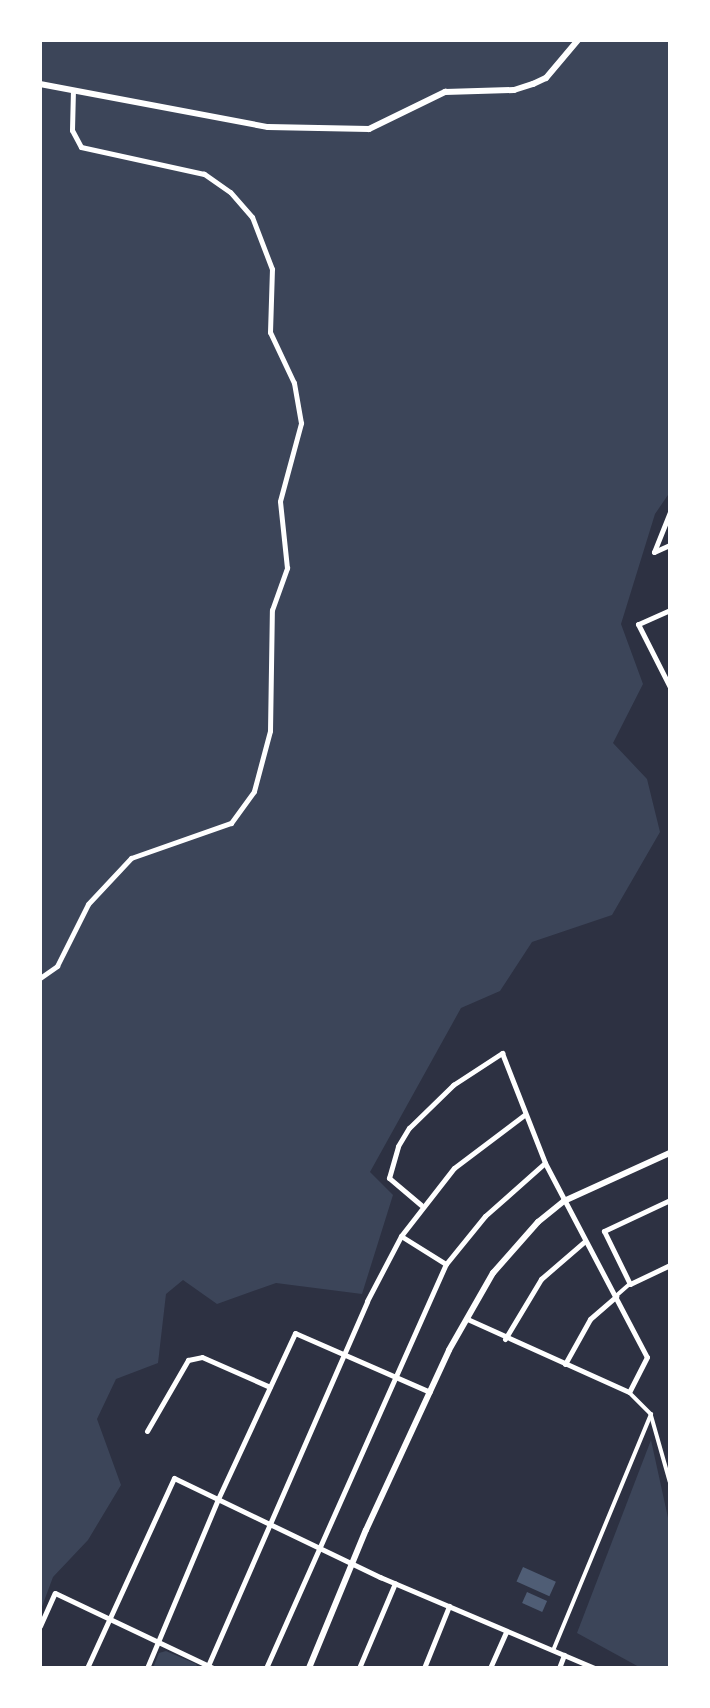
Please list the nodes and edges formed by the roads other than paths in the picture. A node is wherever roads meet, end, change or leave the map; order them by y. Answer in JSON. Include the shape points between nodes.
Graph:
{"nodes":[{"id":1,"x":578,"y":40,"type":"edge"},
{"id":2,"x":40,"y":84,"type":"edge"},
{"id":3,"x":73,"y":90,"type":"junction"},
{"id":4,"x":670,"y":512,"type":"edge"},
{"id":5,"x":670,"y":545,"type":"edge"},
{"id":6,"x":670,"y":610,"type":"edge"},
{"id":7,"x":669,"y":684,"type":"edge"},
{"id":8,"x":40,"y":978,"type":"edge"},
{"id":9,"x":524,"y":1115,"type":"junction"},
{"id":10,"x":670,"y":1153,"type":"edge"},
{"id":11,"x":545,"y":1163,"type":"junction"},
{"id":12,"x":670,"y":1200,"type":"edge"},
{"id":13,"x":564,"y":1201,"type":"junction"},
{"id":14,"x":421,"y":1205,"type":"junction"},
{"id":15,"x":401,"y":1236,"type":"junction"},
{"id":16,"x":585,"y":1241,"type":"junction"},
{"id":17,"x":446,"y":1264,"type":"junction"},
{"id":18,"x":670,"y":1265,"type":"edge"},
{"id":19,"x":630,"y":1284,"type":"junction"},
{"id":20,"x":616,"y":1296,"type":"junction"},
{"id":21,"x":467,"y":1319,"type":"junction"},
{"id":22,"x":505,"y":1339,"type":"junction"},
{"id":23,"x":345,"y":1354,"type":"junction"},
{"id":24,"x":565,"y":1364,"type":"junction"},
{"id":25,"x":397,"y":1375,"type":"junction"},
{"id":26,"x":270,"y":1387,"type":"junction"},
{"id":27,"x":430,"y":1392,"type":"junction"},
{"id":28,"x":629,"y":1392,"type":"junction"},
{"id":29,"x":651,"y":1414,"type":"junction"},
{"id":30,"x":147,"y":1431,"type":"dead end"},
{"id":31,"x":670,"y":1481,"type":"edge"},
{"id":32,"x":218,"y":1499,"type":"junction"},
{"id":33,"x":270,"y":1524,"type":"junction"},
{"id":34,"x":318,"y":1548,"type":"junction"},
{"id":35,"x":351,"y":1563,"type":"junction"},
{"id":36,"x":395,"y":1583,"type":"junction"},
{"id":37,"x":449,"y":1606,"type":"junction"},
{"id":38,"x":108,"y":1620,"type":"junction"},
{"id":39,"x":40,"y":1626,"type":"edge"},
{"id":40,"x":506,"y":1632,"type":"junction"},
{"id":41,"x":158,"y":1643,"type":"junction"},
{"id":42,"x":553,"y":1651,"type":"junction"},
{"id":43,"x":564,"y":1655,"type":"junction"},
{"id":44,"x":210,"y":1667,"type":"edge"},
{"id":45,"x":87,"y":1668,"type":"edge"},
{"id":46,"x":147,"y":1668,"type":"edge"},
{"id":47,"x":266,"y":1668,"type":"edge"},
{"id":48,"x":309,"y":1668,"type":"edge"},
{"id":49,"x":359,"y":1668,"type":"edge"},
{"id":50,"x":424,"y":1668,"type":"edge"},
{"id":51,"x":490,"y":1668,"type":"edge"},
{"id":52,"x":559,"y":1668,"type":"edge"},
{"id":53,"x":594,"y":1668,"type":"edge"}],
"edges":[{"from":1,"to":3,"type":"street","via":[[546,78],[533,84],[514,90],[445,92],[369,129],[268,127]]},
{"from":2,"to":3,"type":"street"},
{"from":3,"to":8,"type":"street","via":[[72,130],[81,147],[204,174],[230,192],[252,217],[272,269],[270,332],[294,383],[301,423],[279,500],[287,568],[272,610],[270,731],[257,785],[231,823],[149,848],[124,864],[88,904],[57,966]]},
{"from":4,"to":5,"type":"street","via":[[654,552]]},
{"from":6,"to":7,"type":"street","via":[[639,624]]},
{"from":9,"to":11,"type":"street"},
{"from":9,"to":14,"type":"street","via":[[474,1150]]},
{"from":9,"to":14,"type":"street","via":[[502,1053],[453,1085],[409,1128],[391,1166],[389,1178]]},
{"from":10,"to":13,"type":"street"},
{"from":11,"to":13,"type":"street"},
{"from":11,"to":17,"type":"street","via":[[485,1216]]},
{"from":12,"to":19,"type":"street","via":[[604,1231]]},
{"from":13,"to":16,"type":"street"},
{"from":13,"to":21,"type":"street","via":[[513,1247]]},
{"from":14,"to":15,"type":"street"},
{"from":15,"to":17,"type":"street"},
{"from":15,"to":23,"type":"street"},
{"from":16,"to":20,"type":"street"},
{"from":16,"to":22,"type":"street","via":[[541,1279]]},
{"from":17,"to":25,"type":"street"},
{"from":18,"to":19,"type":"street"},
{"from":19,"to":20,"type":"street"},
{"from":20,"to":24,"type":"street","via":[[590,1319]]},
{"from":20,"to":28,"type":"street","via":[[647,1357]]},
{"from":21,"to":22,"type":"street"},
{"from":21,"to":27,"type":"street"},
{"from":22,"to":24,"type":"street"},
{"from":23,"to":25,"type":"street"},
{"from":23,"to":26,"type":"street","via":[[295,1334]]},
{"from":23,"to":33,"type":"street"},
{"from":24,"to":28,"type":"street"},
{"from":25,"to":27,"type":"street"},
{"from":25,"to":34,"type":"street"},
{"from":26,"to":30,"type":"street","via":[[202,1357],[188,1360]]},
{"from":26,"to":32,"type":"street"},
{"from":27,"to":35,"type":"street"},
{"from":28,"to":29,"type":"street"},
{"from":29,"to":31,"type":"street"},
{"from":29,"to":42,"type":"street"},
{"from":32,"to":33,"type":"street"},
{"from":32,"to":38,"type":"street","via":[[174,1478]]},
{"from":32,"to":41,"type":"street"},
{"from":33,"to":34,"type":"street"},
{"from":33,"to":44,"type":"street"},
{"from":34,"to":35,"type":"street"},
{"from":34,"to":47,"type":"street"},
{"from":35,"to":36,"type":"street"},
{"from":35,"to":48,"type":"street"},
{"from":36,"to":37,"type":"street"},
{"from":36,"to":49,"type":"street"},
{"from":37,"to":40,"type":"street"},
{"from":37,"to":50,"type":"street"},
{"from":38,"to":39,"type":"street","via":[[55,1593]]},
{"from":38,"to":41,"type":"street"},
{"from":38,"to":45,"type":"street"},
{"from":40,"to":42,"type":"street"},
{"from":40,"to":51,"type":"street"},
{"from":41,"to":44,"type":"street"},
{"from":41,"to":46,"type":"street"},
{"from":42,"to":43,"type":"street"},
{"from":43,"to":52,"type":"street"},
{"from":43,"to":53,"type":"street"}]}
